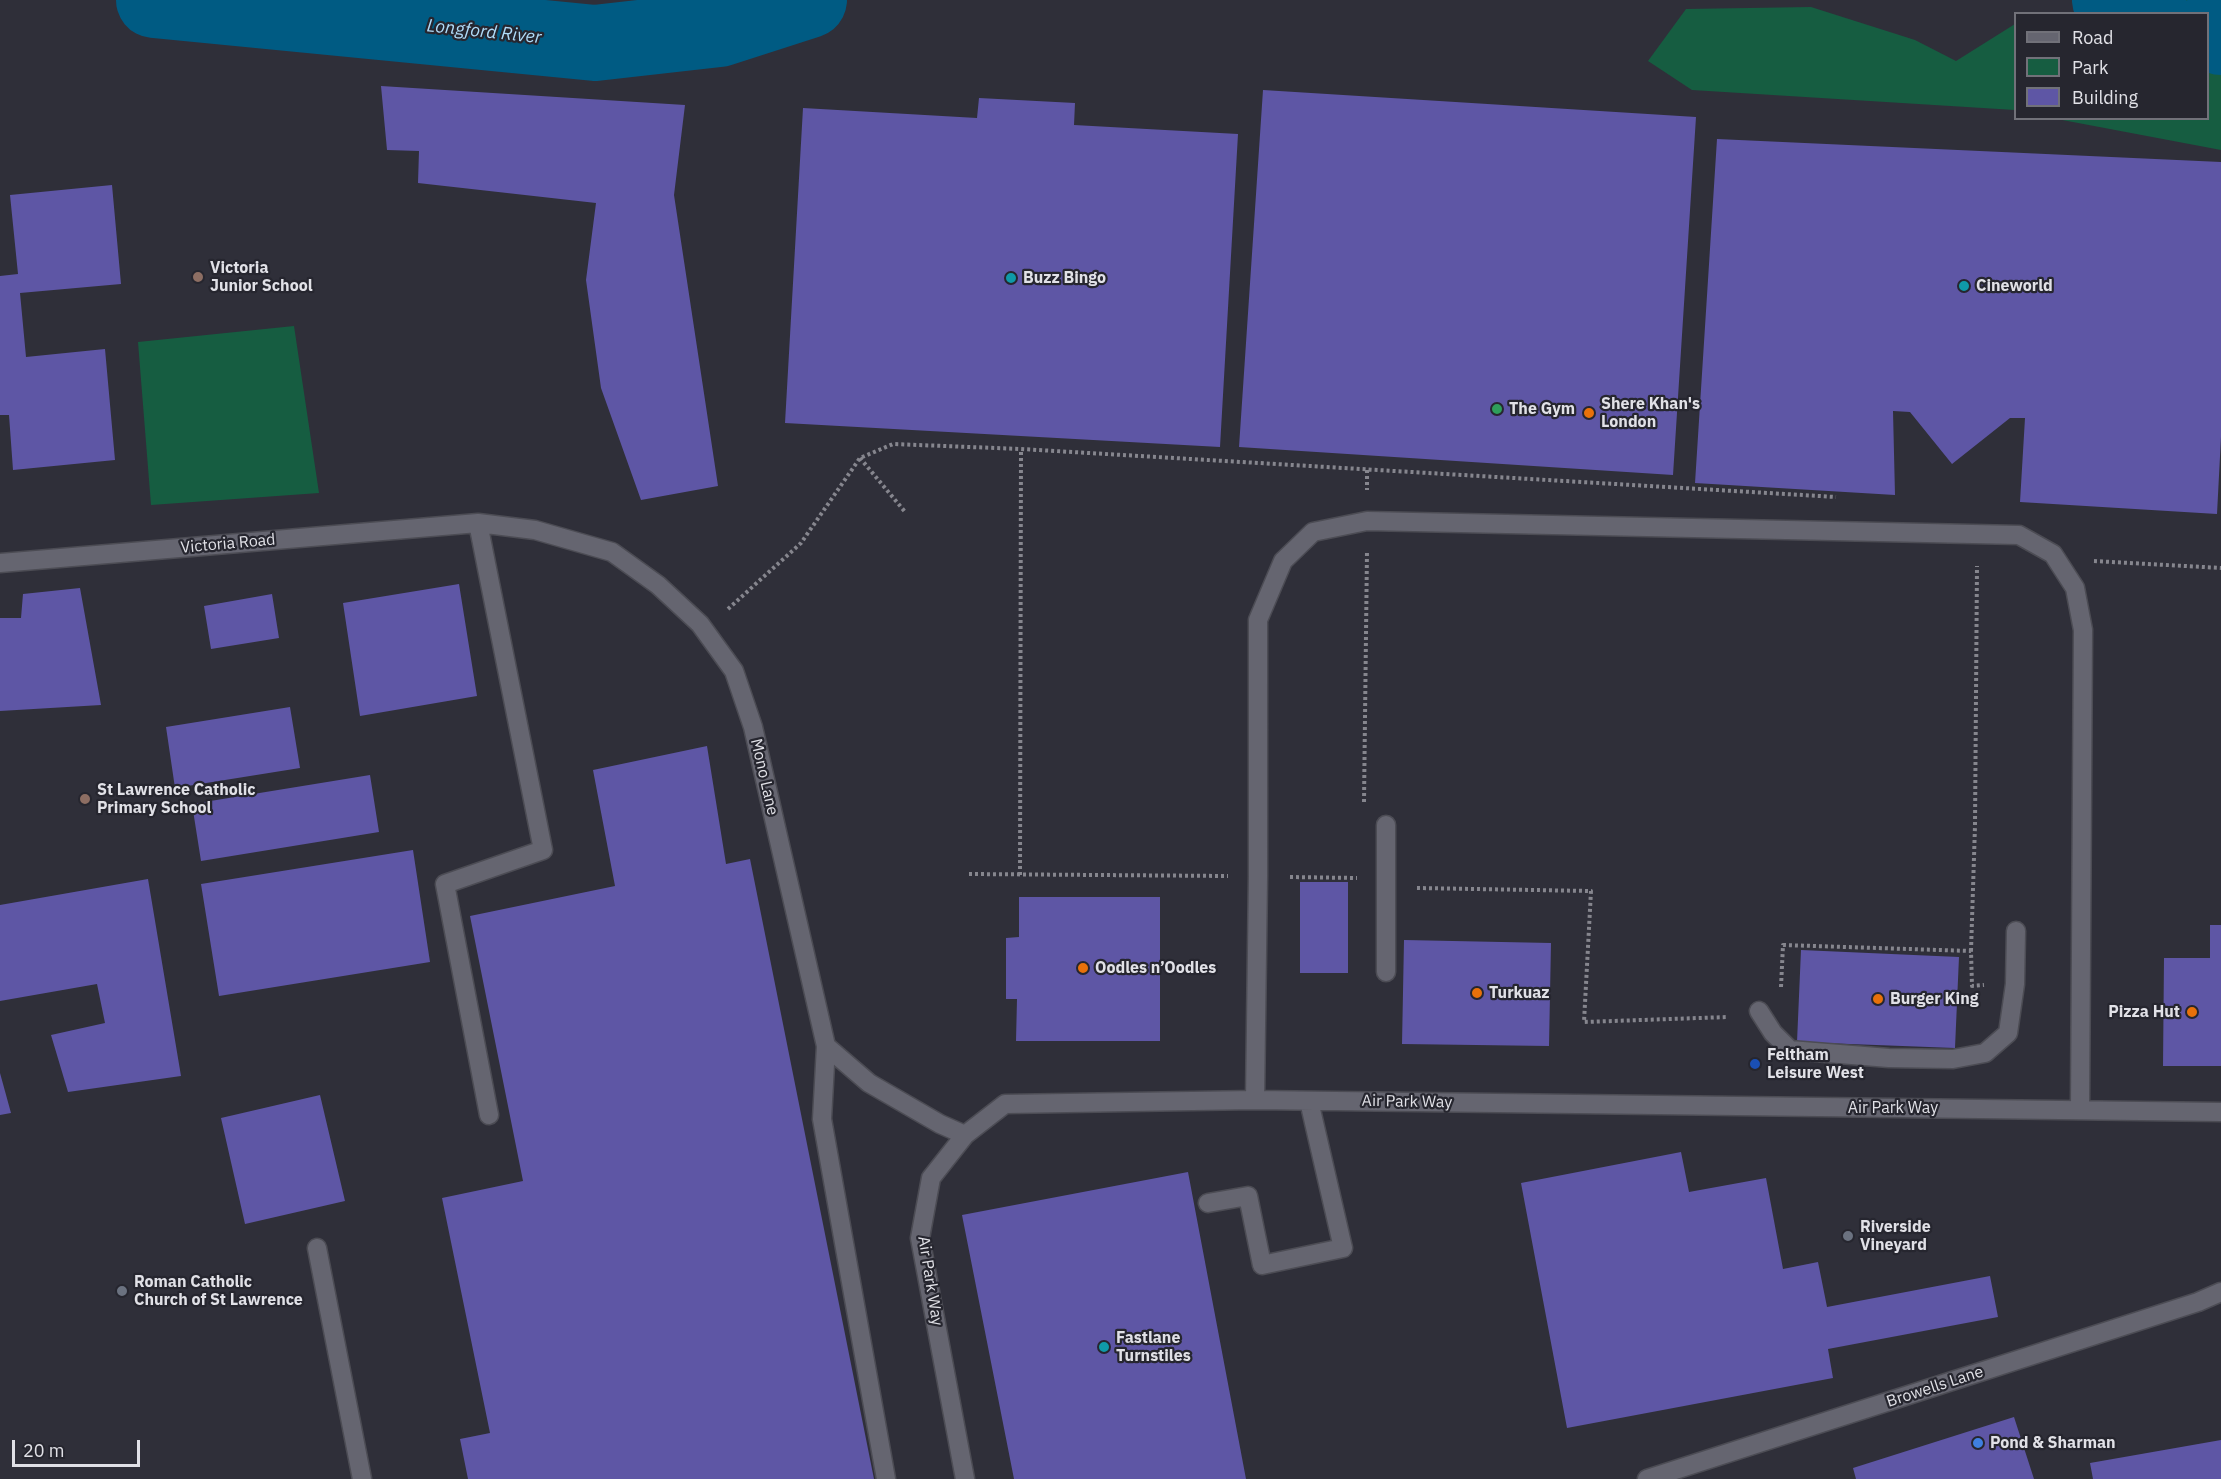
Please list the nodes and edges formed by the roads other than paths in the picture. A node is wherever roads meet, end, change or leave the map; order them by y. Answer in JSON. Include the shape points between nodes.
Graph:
{"nodes":[{"id":1,"x":478,"y":523,"type":"junction"},
{"id":2,"x":456,"y":525,"type":"joint"},
{"id":3,"x":0,"y":563,"type":"edge"},
{"id":4,"x":1386,"y":825,"type":"dead end"},
{"id":5,"x":2016,"y":931,"type":"dead end"},
{"id":6,"x":1386,"y":972,"type":"dead end"},
{"id":7,"x":1761,"y":1014,"type":"road end"},
{"id":8,"x":826,"y":1046,"type":"junction"},
{"id":9,"x":1255,"y":1100,"type":"junction"},
{"id":10,"x":1309,"y":1101,"type":"junction"},
{"id":11,"x":2080,"y":1110,"type":"junction"},
{"id":12,"x":2221,"y":1112,"type":"edge"},
{"id":13,"x":489,"y":1115,"type":"dead end"},
{"id":14,"x":965,"y":1135,"type":"junction"},
{"id":15,"x":1208,"y":1203,"type":"dead end"},
{"id":16,"x":317,"y":1248,"type":"dead end"},
{"id":17,"x":2221,"y":1292,"type":"edge"},
{"id":18,"x":362,"y":1479,"type":"edge"},
{"id":19,"x":886,"y":1479,"type":"edge"},
{"id":20,"x":965,"y":1479,"type":"edge"},
{"id":21,"x":1647,"y":1479,"type":"edge"}],
"edges":[{"from":1,"to":2,"type":"street","name":"Mono Lane"},
{"from":1,"to":8,"type":"street","name":"Mono Lane","via":[[535,530],[612,552],[658,585],[700,624],[734,671],[753,727]]},
{"from":1,"to":13,"type":"street","via":[[543,850],[445,884]]},
{"from":2,"to":3,"type":"street","name":"Victoria Road"},
{"from":4,"to":6,"type":"street"},
{"from":5,"to":7,"type":"street","via":[[2015,984],[2008,1034],[1985,1053],[1953,1059],[1790,1050]]},
{"from":8,"to":14,"type":"street","via":[[869,1083]]},
{"from":8,"to":19,"type":"street","name":"Mono Lane","via":[[822,1119]]},
{"from":9,"to":10,"type":"street","name":"Air Park Way"},
{"from":9,"to":11,"type":"street","via":[[1258,620],[1283,561],[1313,532],[1367,521],[2019,535],[2053,554],[2075,588],[2083,630]]},
{"from":9,"to":14,"type":"street","name":"Air Park Way","via":[[1005,1104]]},
{"from":10,"to":11,"type":"street","name":"Air Park Way"},
{"from":10,"to":15,"type":"street","via":[[1343,1248],[1262,1265],[1248,1196]]},
{"from":11,"to":12,"type":"street","name":"Air Park Way"},
{"from":14,"to":20,"type":"street","name":"Air Park Way","via":[[931,1178],[920,1238]]},
{"from":16,"to":18,"type":"street"},
{"from":17,"to":21,"type":"street","name":"Browells Lane"}]}
